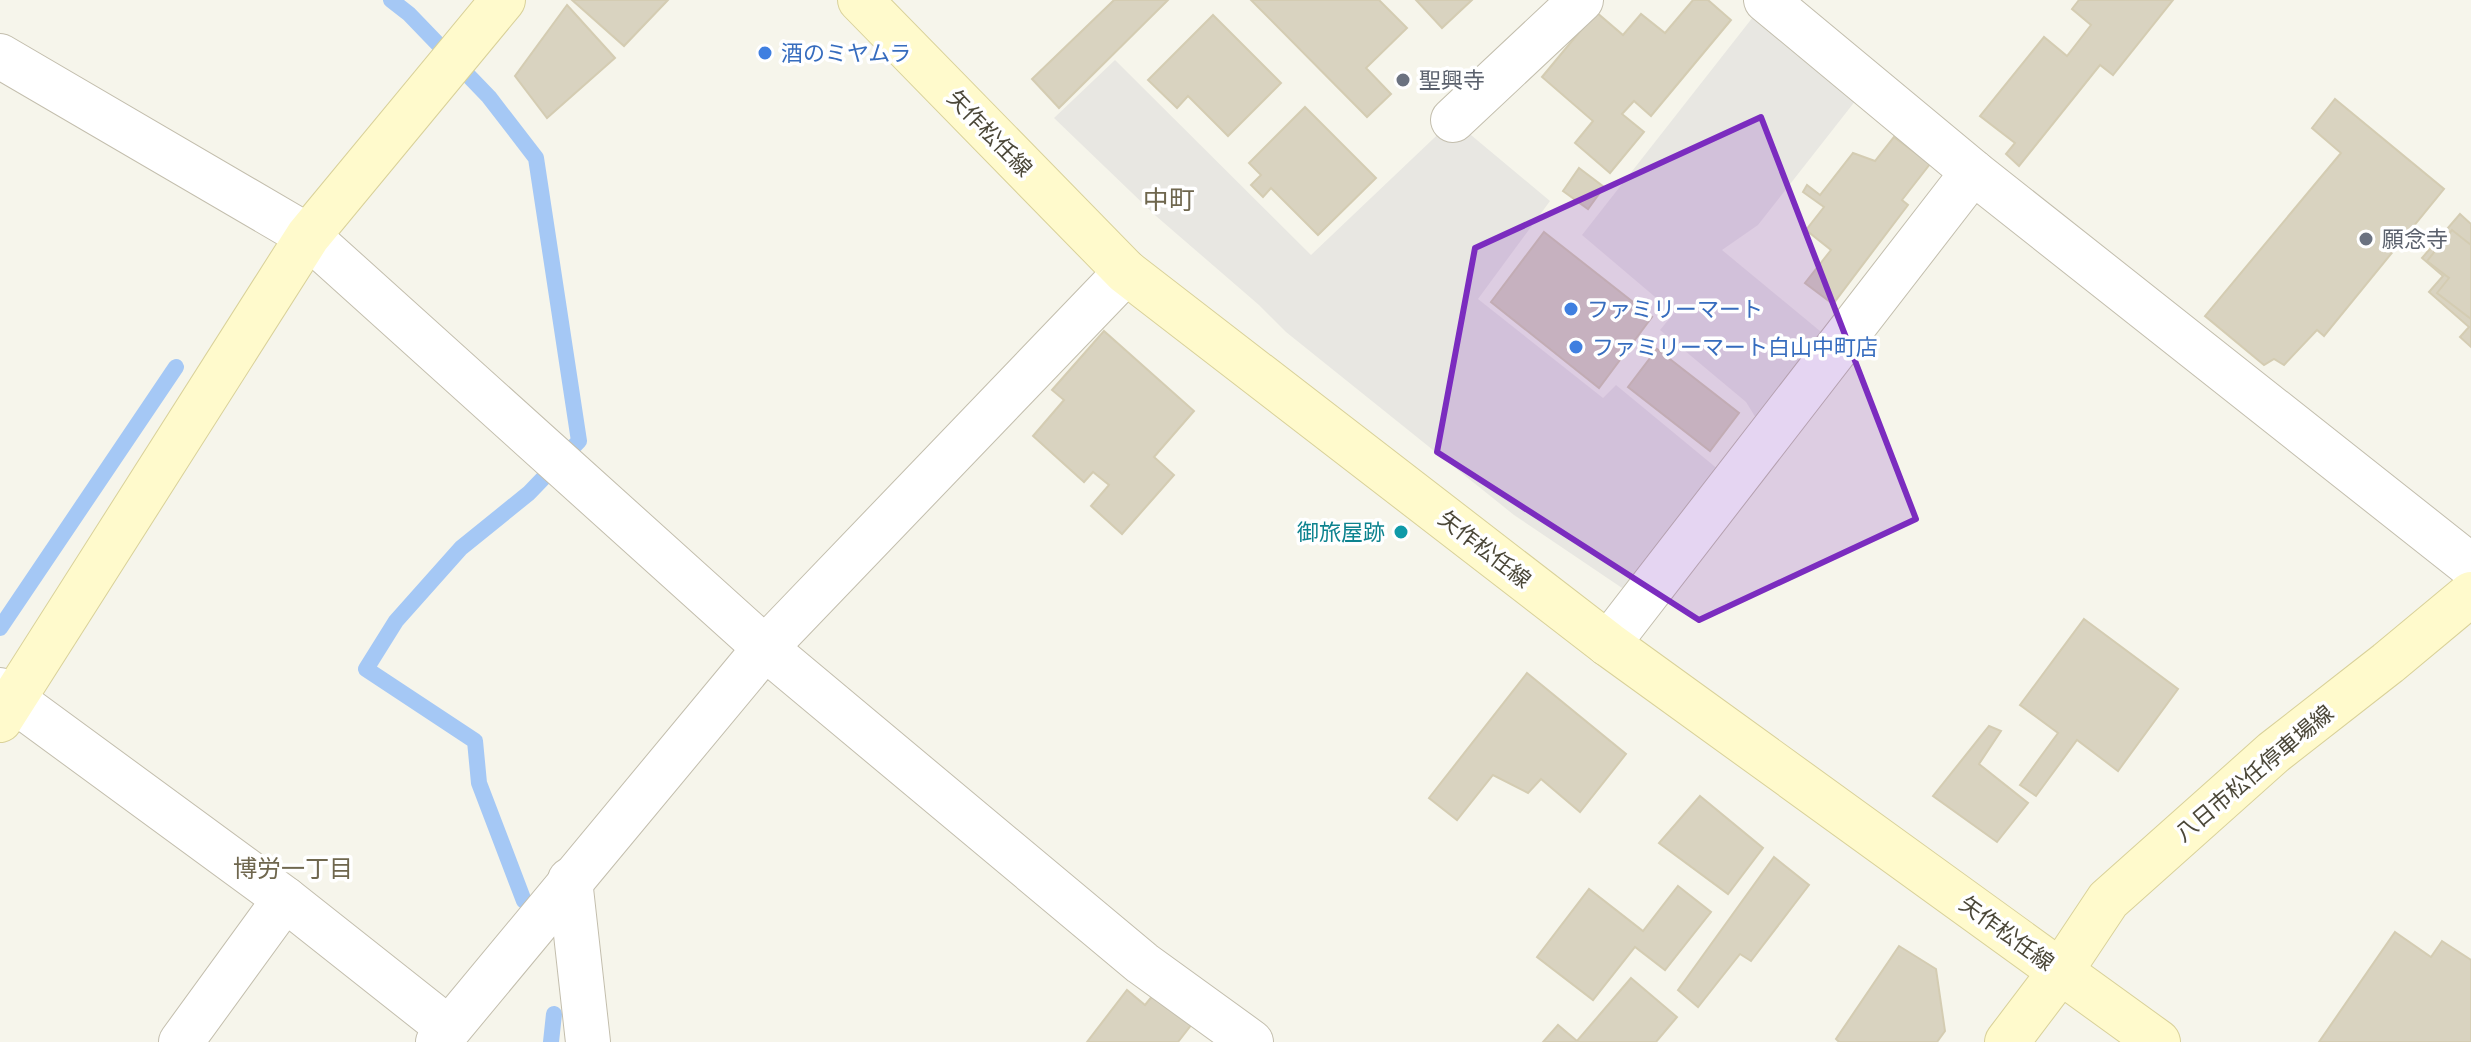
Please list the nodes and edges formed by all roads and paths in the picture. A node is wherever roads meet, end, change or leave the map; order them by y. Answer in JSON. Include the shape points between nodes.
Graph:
{"nodes":[{"id":1,"x":503,"y":0,"type":"edge"},
{"id":2,"x":860,"y":0,"type":"edge"},
{"id":3,"x":1581,"y":0,"type":"edge"},
{"id":4,"x":1766,"y":0,"type":"edge"},
{"id":5,"x":0,"y":56,"type":"edge"},
{"id":6,"x":1453,"y":120,"type":"dead end"},
{"id":7,"x":1973,"y":172,"type":"junction"},
{"id":8,"x":308,"y":236,"type":"junction"},
{"id":9,"x":1126,"y":272,"type":"junction"},
{"id":10,"x":2471,"y":566,"type":"edge"},
{"id":11,"x":2471,"y":594,"type":"edge"},
{"id":12,"x":1608,"y":644,"type":"junction"},
{"id":13,"x":765,"y":648,"type":"junction"},
{"id":14,"x":5,"y":703,"type":"edge"},
{"id":15,"x":570,"y":880,"type":"junction"},
{"id":16,"x":285,"y":899,"type":"junction"},
{"id":17,"x":2060,"y":972,"type":"junction"},
{"id":18,"x":443,"y":1035,"type":"edge"},
{"id":19,"x":181,"y":1042,"type":"edge"},
{"id":20,"x":588,"y":1042,"type":"edge"},
{"id":21,"x":1251,"y":1042,"type":"edge"},
{"id":22,"x":2007,"y":1042,"type":"edge"},
{"id":23,"x":2158,"y":1042,"type":"edge"}],
"edges":[{"from":1,"to":8,"type":"main road"},
{"from":2,"to":9,"type":"main road","name":"矢作松任線"},
{"from":3,"to":6,"type":"street"},
{"from":4,"to":7,"type":"street"},
{"from":5,"to":8,"type":"street"},
{"from":7,"to":10,"type":"street"},
{"from":7,"to":12,"type":"street"},
{"from":8,"to":13,"type":"street"},
{"from":8,"to":14,"type":"main road"},
{"from":9,"to":12,"type":"main road","name":"矢作松任線"},
{"from":9,"to":13,"type":"street"},
{"from":11,"to":17,"type":"main road","name":"八日市松任停車場線","via":[[2274,752],[2108,900]]},
{"from":12,"to":17,"type":"main road","name":"矢作松任線"},
{"from":13,"to":15,"type":"street"},
{"from":13,"to":21,"type":"street","via":[[1142,963]]},
{"from":14,"to":16,"type":"street"},
{"from":15,"to":18,"type":"street"},
{"from":15,"to":20,"type":"street"},
{"from":16,"to":18,"type":"street"},
{"from":16,"to":19,"type":"street"},
{"from":17,"to":22,"type":"main road","name":"八日市松任停車場線"},
{"from":17,"to":23,"type":"main road","name":"矢作松任線"}]}
